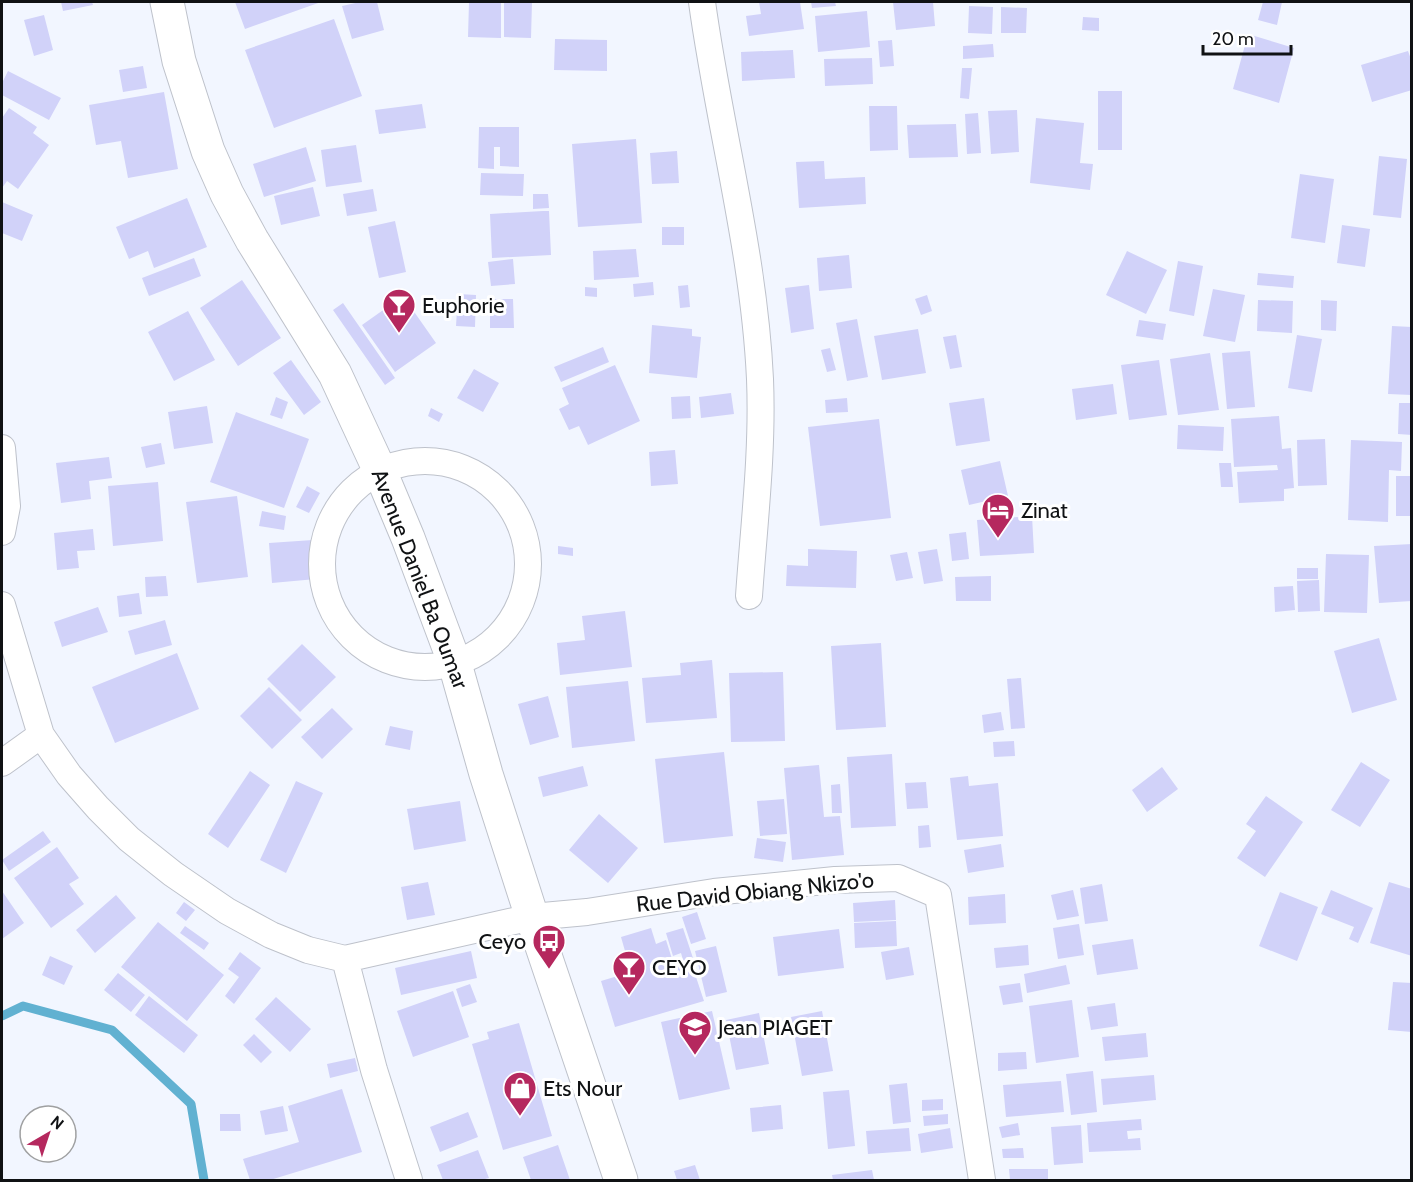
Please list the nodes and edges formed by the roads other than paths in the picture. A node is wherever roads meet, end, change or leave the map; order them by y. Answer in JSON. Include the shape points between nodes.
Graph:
{"nodes":[{"id":1,"x":167,"y":2,"type":"edge"},
{"id":2,"x":702,"y":2,"type":"edge"},
{"id":3,"x":2,"y":448,"type":"edge"},
{"id":4,"x":380,"y":471,"type":"junction"},
{"id":5,"x":2,"y":532,"type":"edge"},
{"id":6,"x":749,"y":596,"type":"dead end"},
{"id":7,"x":2,"y":605,"type":"edge"},
{"id":8,"x":455,"y":664,"type":"junction"},
{"id":9,"x":41,"y":735,"type":"junction"},
{"id":10,"x":2,"y":763,"type":"edge"},
{"id":11,"x":532,"y":916,"type":"junction"},
{"id":12,"x":345,"y":959,"type":"junction"},
{"id":13,"x":409,"y":1180,"type":"edge"},
{"id":14,"x":621,"y":1180,"type":"edge"},
{"id":15,"x":982,"y":1180,"type":"edge"}],
"edges":[{"from":1,"to":4,"type":"main road","name":"Avenue Daniel Ba Oumar","via":[[179,61],[226,194],[335,374]]},
{"from":2,"to":6,"type":"street","via":[[742,229],[760,379],[760,459]]},
{"from":3,"to":5,"type":"street","via":[[7,506]]},
{"from":4,"to":8,"type":"main road","name":"Avenue Daniel Ba Oumar"},
{"from":4,"to":8,"type":"street","via":[[345,497],[324,536],[322,580],[338,621],[369,652],[411,668]]},
{"from":4,"to":8,"type":"street","via":[[417,460],[454,465],[489,482],[514,511],[528,547],[527,585],[514,620],[489,648]]},
{"from":7,"to":9,"type":"street"},
{"from":8,"to":11,"type":"main road","name":"Avenue Daniel Ba Oumar"},
{"from":9,"to":10,"type":"street"},
{"from":9,"to":12,"type":"street","via":[[98,808],[173,874],[271,935]]},
{"from":11,"to":12,"type":"street"},
{"from":11,"to":14,"type":"main road","name":"Avenue Daniel Ba Oumar"},
{"from":11,"to":15,"type":"street","name":"Rue David Obiang Nkizo'o","via":[[835,880],[898,878],[938,895]]},
{"from":12,"to":13,"type":"street","via":[[374,1070]]}]}
